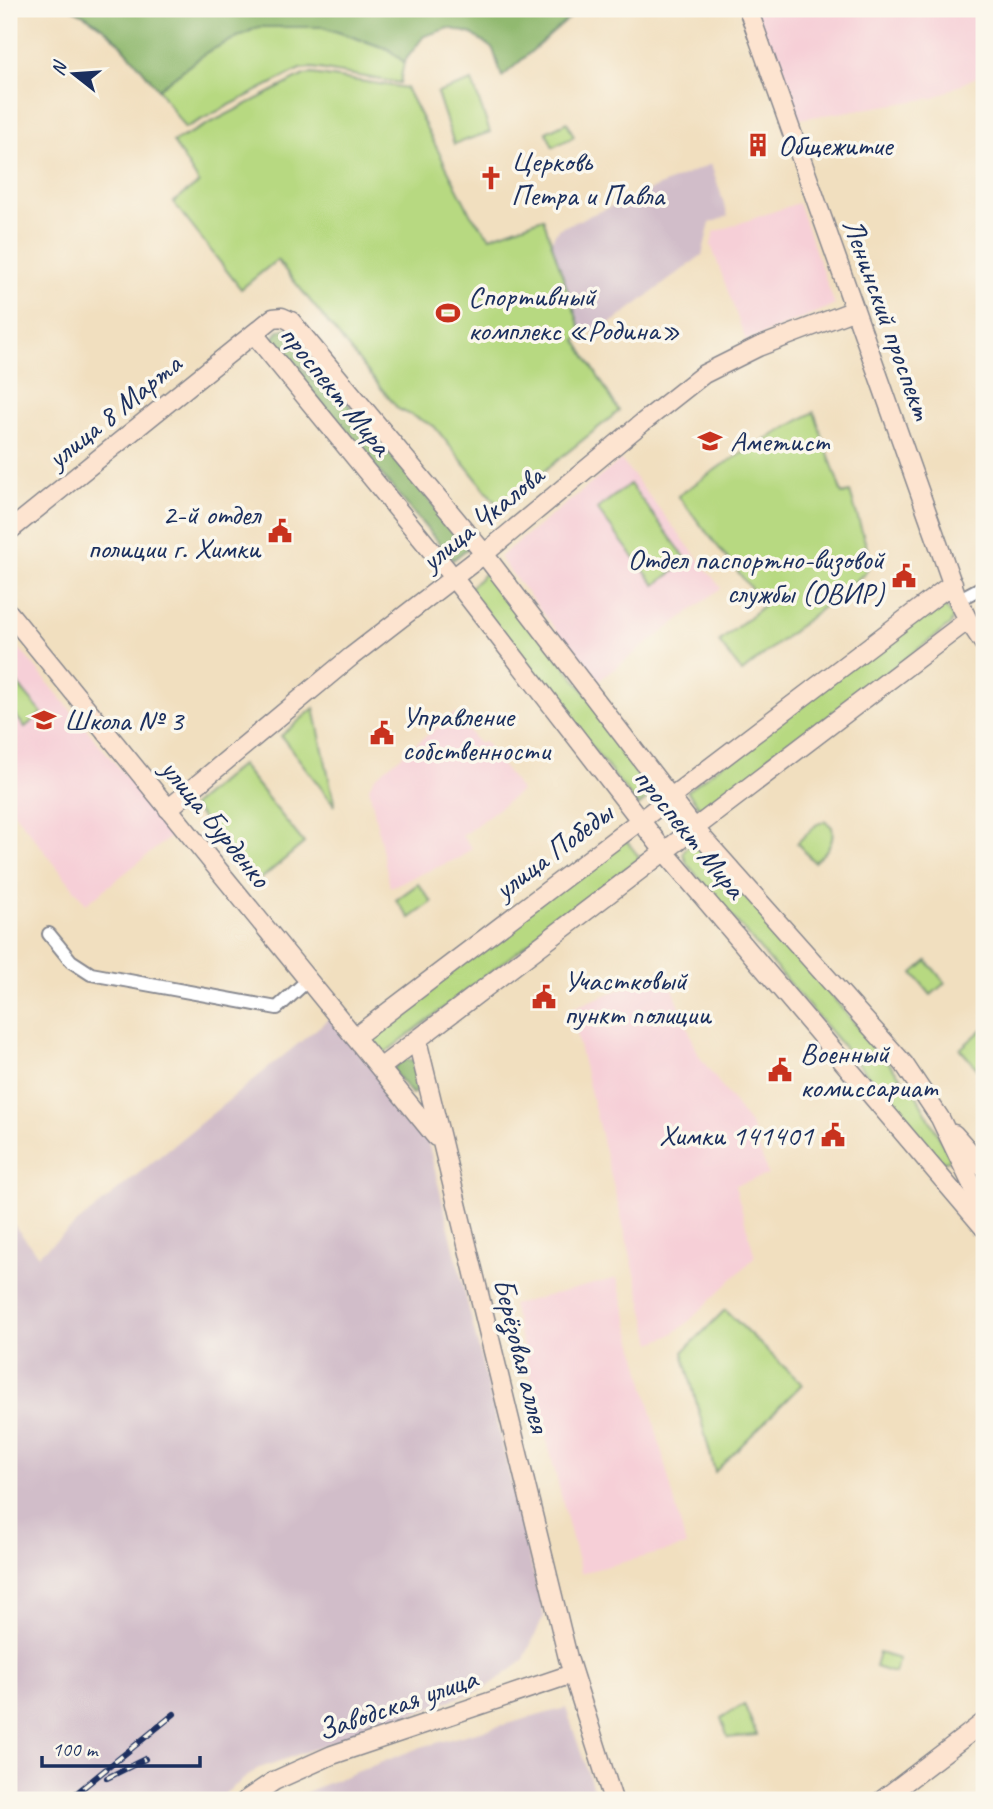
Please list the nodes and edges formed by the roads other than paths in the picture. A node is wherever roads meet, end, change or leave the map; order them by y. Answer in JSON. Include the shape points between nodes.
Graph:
{"nodes":[{"id":1,"x":748,"y":9,"type":"edge"},
{"id":2,"x":855,"y":310,"type":"junction"},
{"id":3,"x":254,"y":334,"type":"junction"},
{"id":4,"x":9,"y":531,"type":"edge"},
{"id":5,"x":484,"y":554,"type":"junction"},
{"id":6,"x":453,"y":578,"type":"junction"},
{"id":7,"x":984,"y":586,"type":"edge"},
{"id":8,"x":956,"y":591,"type":"junction"},
{"id":9,"x":9,"y":613,"type":"edge"},
{"id":10,"x":968,"y":620,"type":"junction"},
{"id":11,"x":984,"y":644,"type":"edge"},
{"id":12,"x":671,"y":797,"type":"junction"},
{"id":13,"x":168,"y":809,"type":"junction"},
{"id":14,"x":641,"y":820,"type":"junction"},
{"id":15,"x":694,"y":828,"type":"junction"},
{"id":16,"x":664,"y":851,"type":"junction"},
{"id":17,"x":49,"y":934,"type":"dead end"},
{"id":18,"x":308,"y":981,"type":"junction"},
{"id":19,"x":355,"y":1037,"type":"junction"},
{"id":20,"x":417,"y":1040,"type":"junction"},
{"id":21,"x":380,"y":1068,"type":"junction"},
{"id":22,"x":940,"y":1118,"type":"junction"},
{"id":23,"x":441,"y":1142,"type":"junction"},
{"id":24,"x":984,"y":1168,"type":"edge"},
{"id":25,"x":984,"y":1210,"type":"edge"},
{"id":26,"x":984,"y":1228,"type":"edge"},
{"id":27,"x":572,"y":1674,"type":"junction"},
{"id":28,"x":984,"y":1722,"type":"edge"},
{"id":29,"x":246,"y":1800,"type":"edge"},
{"id":30,"x":613,"y":1800,"type":"edge"},
{"id":31,"x":882,"y":1800,"type":"edge"}],
"edges":[{"from":1,"to":2,"type":"street","name":"Ленинский проспект"},
{"from":2,"to":5,"type":"street","name":"улица Чкалова","via":[[758,347],[704,374]]},
{"from":2,"to":8,"type":"street","name":"Ленинский проспект"},
{"from":3,"to":4,"type":"street","name":"улица 8 Марта"},
{"from":3,"to":5,"type":"street","name":"проспект Мира","via":[[273,318],[291,321]]},
{"from":3,"to":6,"type":"street","name":"проспект Мира"},
{"from":5,"to":6,"type":"street","name":"улица Чкалова"},
{"from":5,"to":12,"type":"street","name":"проспект Мира"},
{"from":6,"to":13,"type":"street","name":"улица Чкалова"},
{"from":6,"to":14,"type":"street","name":"проспект Мира"},
{"from":7,"to":8,"type":"street"},
{"from":8,"to":10,"type":"street","name":"Ленинский проспект"},
{"from":8,"to":12,"type":"street","name":"улица Победы"},
{"from":9,"to":13,"type":"street","name":"улица Бурденко"},
{"from":10,"to":11,"type":"street","name":"Ленинский проспект"},
{"from":10,"to":15,"type":"street"},
{"from":12,"to":14,"type":"street","name":"улица Победы"},
{"from":12,"to":15,"type":"street","name":"проспект Мира"},
{"from":13,"to":18,"type":"street","name":"улица Бурденко"},
{"from":14,"to":16,"type":"street","name":"проспект Мира"},
{"from":14,"to":19,"type":"street","name":"улица Победы"},
{"from":15,"to":16,"type":"street"},
{"from":15,"to":22,"type":"street","name":"проспект Мира","via":[[904,1064]]},
{"from":16,"to":20,"type":"street"},
{"from":16,"to":26,"type":"street","name":"проспект Мира"},
{"from":17,"to":18,"type":"street","via":[[72,961],[91,974],[185,992],[276,1008]]},
{"from":18,"to":19,"type":"street","name":"улица Бурденко"},
{"from":19,"to":21,"type":"street","name":"улица Бурденко"},
{"from":20,"to":21,"type":"street"},
{"from":20,"to":23,"type":"street"},
{"from":21,"to":23,"type":"street","name":"Берёзовая аллея"},
{"from":22,"to":24,"type":"street"},
{"from":22,"to":25,"type":"street","name":"проспект Мира"},
{"from":23,"to":27,"type":"street","name":"Берёзовая аллея"},
{"from":27,"to":29,"type":"street","name":"Заводская улица","via":[[332,1755]]},
{"from":27,"to":30,"type":"street","name":"Берёзовая аллея"},
{"from":28,"to":31,"type":"street"}]}
